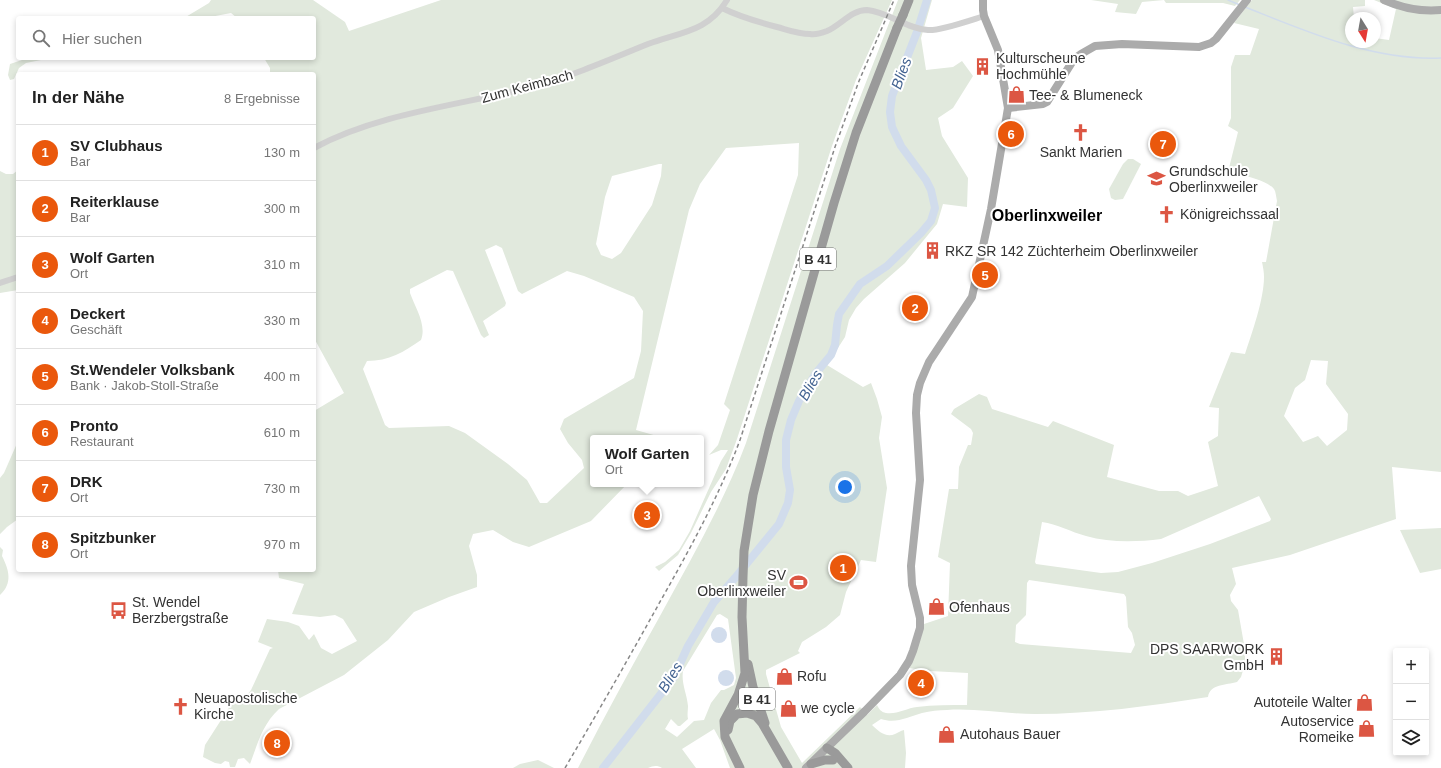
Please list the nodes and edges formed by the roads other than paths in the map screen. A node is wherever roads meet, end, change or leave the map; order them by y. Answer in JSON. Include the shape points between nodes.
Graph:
{"nodes":[{"id":1,"x":727,"y":0,"type":"edge"},
{"id":2,"x":909,"y":0,"type":"edge"},
{"id":3,"x":983,"y":0,"type":"edge"},
{"id":4,"x":1384,"y":0,"type":"edge"},
{"id":5,"x":1244,"y":3,"type":"edge"},
{"id":6,"x":722,"y":8,"type":"junction"},
{"id":7,"x":1441,"y":10,"type":"edge"},
{"id":8,"x":984,"y":16,"type":"junction"},
{"id":9,"x":1008,"y":108,"type":"junction"},
{"id":10,"x":316,"y":147,"type":"edge"},
{"id":11,"x":16,"y":279,"type":"edge"},
{"id":12,"x":0,"y":283,"type":"edge"},
{"id":13,"x":744,"y":636,"type":"junction"},
{"id":14,"x":826,"y":749,"type":"junction"},
{"id":15,"x":782,"y":759,"type":"junction"},
{"id":16,"x":833,"y":760,"type":"junction"},
{"id":17,"x":809,"y":766,"type":"edge"},
{"id":18,"x":740,"y":768,"type":"edge"},
{"id":19,"x":745,"y":768,"type":"edge"},
{"id":20,"x":788,"y":768,"type":"edge"},
{"id":21,"x":843,"y":768,"type":"edge"},
{"id":22,"x":848,"y":768,"type":"edge"}],
"edges":[{"from":1,"to":6,"type":"street","name":"Zum Keimbach"},
{"from":2,"to":13,"type":"highway","number":"B 41","bridge":true,"via":[[856,133],[761,462],[744,551]]},
{"from":3,"to":8,"type":"main road"},
{"from":4,"to":7,"type":"main road","via":[[1420,11]]},
{"from":5,"to":9,"type":"main road","via":[[1216,39],[1206,45],[1095,46],[1074,60],[1047,102]]},
{"from":6,"to":8,"type":"street","via":[[750,20],[802,34],[816,34],[829,30],[853,14],[867,10],[923,30],[937,30]]},
{"from":6,"to":10,"type":"street","name":"Zum Keimbach","via":[[711,20],[694,29],[558,79],[366,126],[332,138]]},
{"from":8,"to":9,"type":"main road","via":[[998,50]]},
{"from":9,"to":14,"type":"main road","via":[[992,203],[972,297],[929,362],[920,383],[916,413],[920,480],[911,566],[920,628],[913,651],[900,675]]},
{"from":11,"to":12,"type":"street"},
{"from":13,"to":15,"type":"highway","number":"B 41","via":[[758,704]]},
{"from":13,"to":18,"type":"highway","via":[[744,679],[726,716],[724,727]]},
{"from":14,"to":16,"type":"highway"},
{"from":14,"to":17,"type":"main road"},
{"from":14,"to":22,"type":"highway","via":[[835,753]]},
{"from":15,"to":19,"type":"highway","via":[[760,719],[742,712],[733,717],[728,729],[732,744]]},
{"from":15,"to":20,"type":"highway","number":"B 41"},
{"from":16,"to":17,"type":"highway"},
{"from":16,"to":21,"type":"highway"}]}
